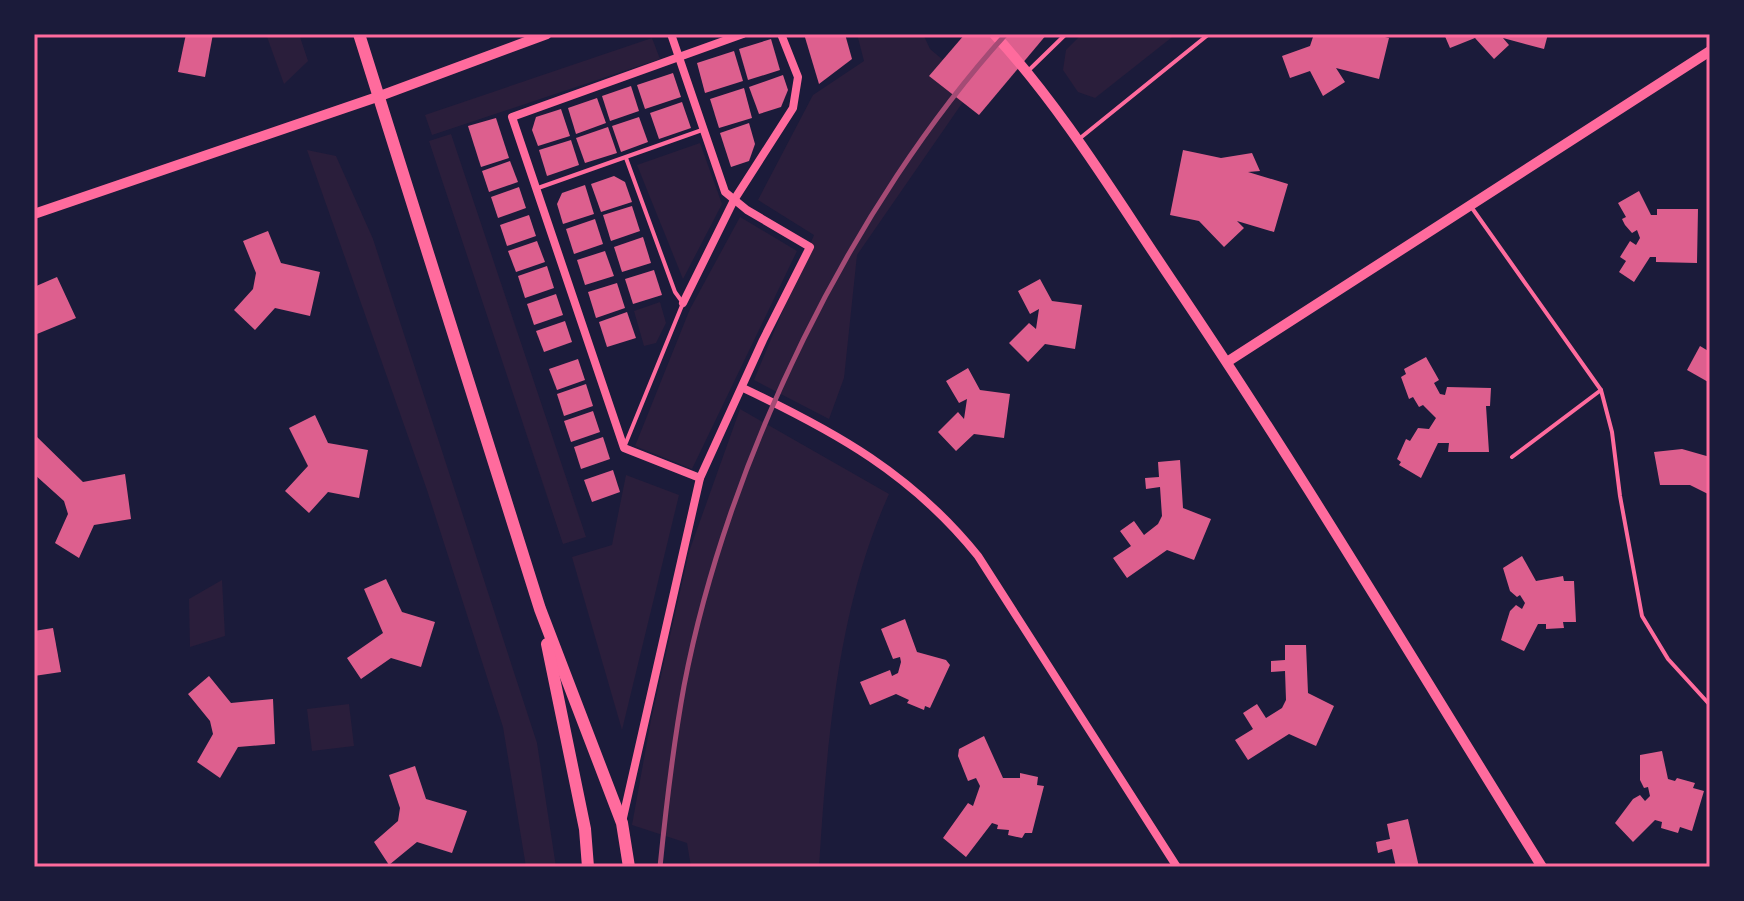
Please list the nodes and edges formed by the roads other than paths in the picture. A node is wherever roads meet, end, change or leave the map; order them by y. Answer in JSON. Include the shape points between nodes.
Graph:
{"nodes":[{"id":1,"x":359,"y":34,"type":"edge"},
{"id":2,"x":547,"y":34,"type":"edge"},
{"id":3,"x":671,"y":34,"type":"edge"},
{"id":4,"x":743,"y":34,"type":"edge"},
{"id":5,"x":781,"y":34,"type":"edge"},
{"id":6,"x":994,"y":34,"type":"edge"},
{"id":7,"x":1066,"y":34,"type":"edge"},
{"id":8,"x":1209,"y":34,"type":"edge"},
{"id":9,"x":1710,"y":51,"type":"edge"},
{"id":10,"x":679,"y":58,"type":"junction"},
{"id":11,"x":1028,"y":71,"type":"junction"},
{"id":12,"x":380,"y":96,"type":"junction"},
{"id":13,"x":705,"y":130,"type":"junction"},
{"id":14,"x":1078,"y":140,"type":"junction"},
{"id":15,"x":626,"y":158,"type":"junction"},
{"id":16,"x":538,"y":188,"type":"junction"},
{"id":17,"x":734,"y":200,"type":"junction"},
{"id":18,"x":1471,"y":205,"type":"junction"},
{"id":19,"x":34,"y":214,"type":"edge"},
{"id":20,"x":683,"y":303,"type":"junction"},
{"id":21,"x":1227,"y":362,"type":"junction"},
{"id":22,"x":743,"y":388,"type":"junction"},
{"id":23,"x":1601,"y":390,"type":"junction"},
{"id":24,"x":624,"y":448,"type":"junction"},
{"id":25,"x":1512,"y":457,"type":"dead end"},
{"id":26,"x":700,"y":478,"type":"junction"},
{"id":27,"x":540,"y":609,"type":"junction"},
{"id":28,"x":1710,"y":705,"type":"edge"},
{"id":29,"x":622,"y":823,"type":"junction"},
{"id":30,"x":588,"y":867,"type":"edge"},
{"id":31,"x":629,"y":867,"type":"edge"},
{"id":32,"x":1177,"y":867,"type":"edge"},
{"id":33,"x":1542,"y":867,"type":"edge"}],
"edges":[{"from":1,"to":12,"type":"main road"},
{"from":2,"to":12,"type":"street"},
{"from":3,"to":10,"type":"street"},
{"from":4,"to":10,"type":"street"},
{"from":5,"to":17,"type":"street","via":[[798,77],[793,108]]},
{"from":6,"to":11,"type":"street"},
{"from":7,"to":11,"type":"lane"},
{"from":8,"to":14,"type":"lane"},
{"from":9,"to":18,"type":"street"},
{"from":10,"to":13,"type":"street"},
{"from":10,"to":16,"type":"street","via":[[512,117]]},
{"from":11,"to":14,"type":"street"},
{"from":12,"to":19,"type":"street"},
{"from":12,"to":27,"type":"main road"},
{"from":13,"to":15,"type":"lane"},
{"from":13,"to":17,"type":"street","via":[[725,192]]},
{"from":14,"to":21,"type":"street"},
{"from":15,"to":16,"type":"lane"},
{"from":15,"to":20,"type":"lane"},
{"from":16,"to":24,"type":"street"},
{"from":17,"to":20,"type":"street"},
{"from":17,"to":22,"type":"street","via":[[810,247]]},
{"from":18,"to":21,"type":"street"},
{"from":18,"to":23,"type":"lane"},
{"from":20,"to":24,"type":"lane"},
{"from":21,"to":33,"type":"street"},
{"from":22,"to":26,"type":"street"},
{"from":22,"to":32,"type":"street","via":[[868,454],[950,521],[978,556]]},
{"from":23,"to":25,"type":"lane"},
{"from":23,"to":28,"type":"lane","via":[[1642,616],[1668,659]]},
{"from":24,"to":26,"type":"street"},
{"from":26,"to":29,"type":"street"},
{"from":27,"to":29,"type":"main road"},
{"from":27,"to":30,"type":"main road","via":[[585,829]]},
{"from":29,"to":31,"type":"main road"}]}
